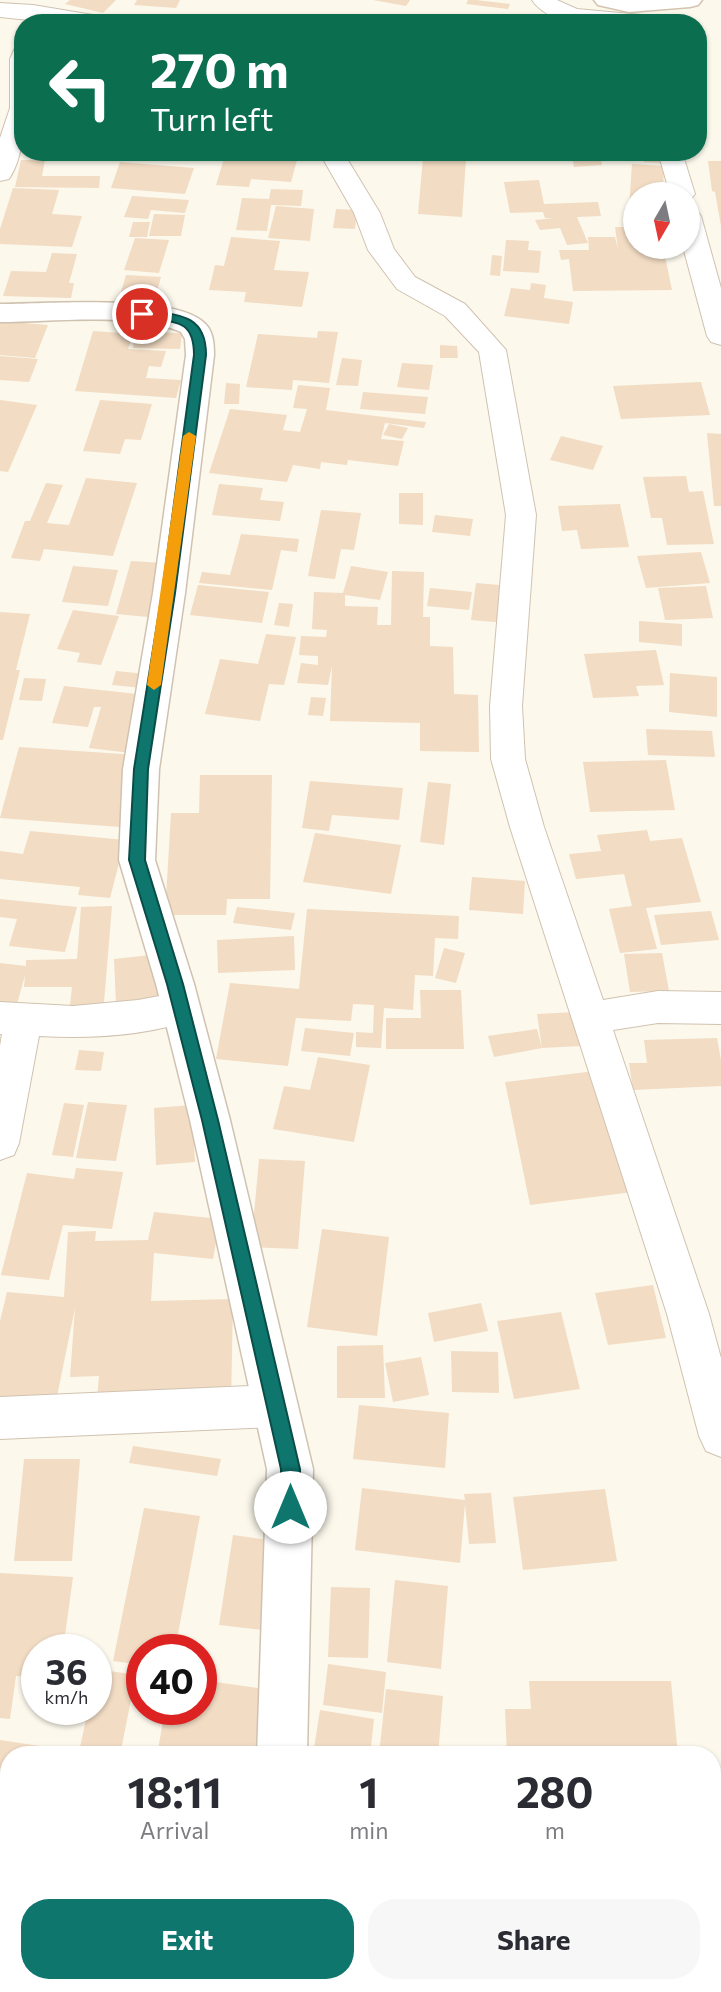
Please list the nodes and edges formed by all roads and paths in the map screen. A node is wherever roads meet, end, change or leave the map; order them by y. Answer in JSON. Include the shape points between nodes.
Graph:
{"nodes":[{"id":1,"x":542,"y":0,"type":"edge"},
{"id":2,"x":690,"y":0,"type":"edge"},
{"id":3,"x":0,"y":10,"type":"edge"},
{"id":4,"x":626,"y":12,"type":"edge"},
{"id":5,"x":18,"y":14,"type":"edge"},
{"id":6,"x":564,"y":14,"type":"edge"},
{"id":7,"x":587,"y":14,"type":"edge"},
{"id":8,"x":14,"y":128,"type":"edge"},
{"id":9,"x":336,"y":161,"type":"edge"},
{"id":10,"x":673,"y":161,"type":"edge"},
{"id":11,"x":0,"y":174,"type":"edge"},
{"id":12,"x":679,"y":182,"type":"edge"},
{"id":13,"x":700,"y":259,"type":"edge"},
{"id":14,"x":0,"y":313,"type":"edge"},
{"id":15,"x":721,"y":335,"type":"edge"},
{"id":16,"x":181,"y":1008,"type":"junction"},
{"id":17,"x":721,"y":1008,"type":"edge"},
{"id":18,"x":589,"y":1018,"type":"junction"},
{"id":19,"x":12,"y":1019,"type":"edge"},
{"id":20,"x":0,"y":1143,"type":"edge"},
{"id":21,"x":274,"y":1406,"type":"junction"},
{"id":22,"x":0,"y":1418,"type":"edge"},
{"id":23,"x":721,"y":1436,"type":"edge"},
{"id":24,"x":282,"y":1746,"type":"edge"}],
"edges":[{"from":1,"to":6,"type":"street"},
{"from":2,"to":4,"type":"street"},
{"from":3,"to":5,"type":"street"},
{"from":4,"to":7,"type":"street"},
{"from":8,"to":11,"type":"street"},
{"from":9,"to":18,"type":"street","via":[[367,213],[382,250],[406,283],[455,310],[492,350],[521,515],[506,706],[508,758]]},
{"from":10,"to":12,"type":"street"},
{"from":13,"to":15,"type":"street"},
{"from":14,"to":16,"type":"street","via":[[142,314],[173,318],[191,325],[200,336],[141,769],[137,860]]},
{"from":16,"to":19,"type":"street","via":[[73,1022]]},
{"from":16,"to":21,"type":"street"},
{"from":17,"to":18,"type":"street","via":[[658,1007]]},
{"from":18,"to":23,"type":"street","via":[[688,1314]]},
{"from":19,"to":20,"type":"street"},
{"from":21,"to":22,"type":"street"},
{"from":21,"to":24,"type":"street","via":[[290,1469]]}]}
